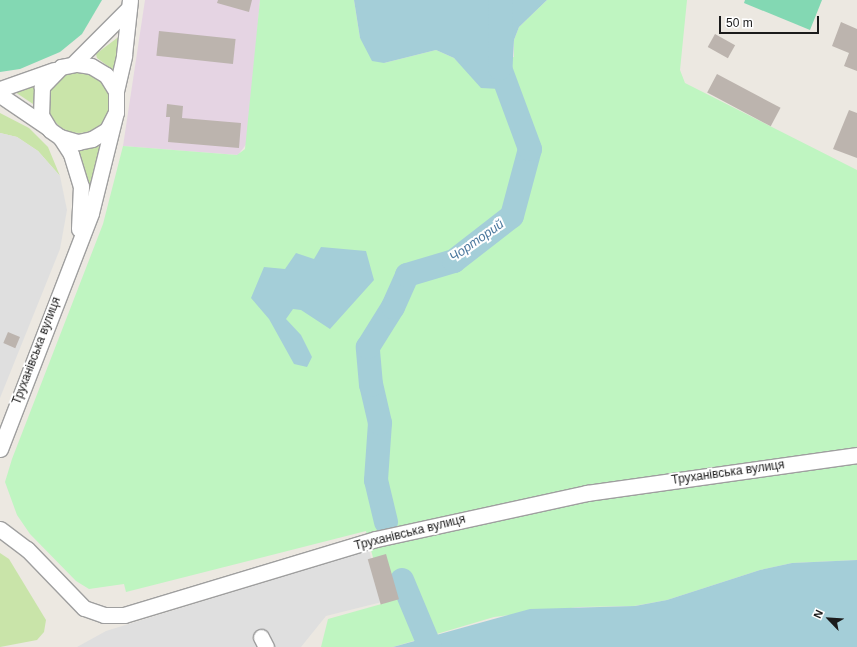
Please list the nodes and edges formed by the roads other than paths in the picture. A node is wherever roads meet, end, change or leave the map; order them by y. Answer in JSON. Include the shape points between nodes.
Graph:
{"nodes":[{"id":1,"x":130,"y":4,"type":"edge"},
{"id":2,"x":67,"y":66,"type":"junction"},
{"id":3,"x":0,"y":89,"type":"edge"},
{"id":4,"x":116,"y":91,"type":"junction"},
{"id":5,"x":0,"y":94,"type":"edge"},
{"id":6,"x":116,"y":112,"type":"junction"},
{"id":7,"x":55,"y":134,"type":"junction"},
{"id":8,"x":75,"y":254,"type":"junction"},
{"id":9,"x":0,"y":449,"type":"edge"},
{"id":10,"x":857,"y":455,"type":"edge"},
{"id":11,"x":0,"y":529,"type":"edge"}],
"edges":[{"from":1,"to":2,"type":"street"},
{"from":1,"to":4,"type":"street","via":[[124,55]]},
{"from":2,"to":3,"type":"street"},
{"from":2,"to":4,"type":"street","via":[[91,66],[101,72]]},
{"from":2,"to":7,"type":"street","via":[[42,87],[39,106]]},
{"from":4,"to":6,"type":"street"},
{"from":5,"to":7,"type":"street","name":"Труханівська вулиця"},
{"from":6,"to":7,"type":"street","via":[[106,130],[92,139],[78,142]]},
{"from":6,"to":8,"type":"street","name":"Труханівська вулиця","via":[[105,167]]},
{"from":7,"to":8,"type":"street","name":"Труханівська вулиця","via":[[71,154],[81,186],[82,216]]},
{"from":8,"to":9,"type":"street","name":"Труханівська вулиця"},
{"from":10,"to":11,"type":"street","name":"Труханівська вулиця","via":[[587,494],[363,544],[124,615],[104,615],[84,608],[27,549]]}]}
